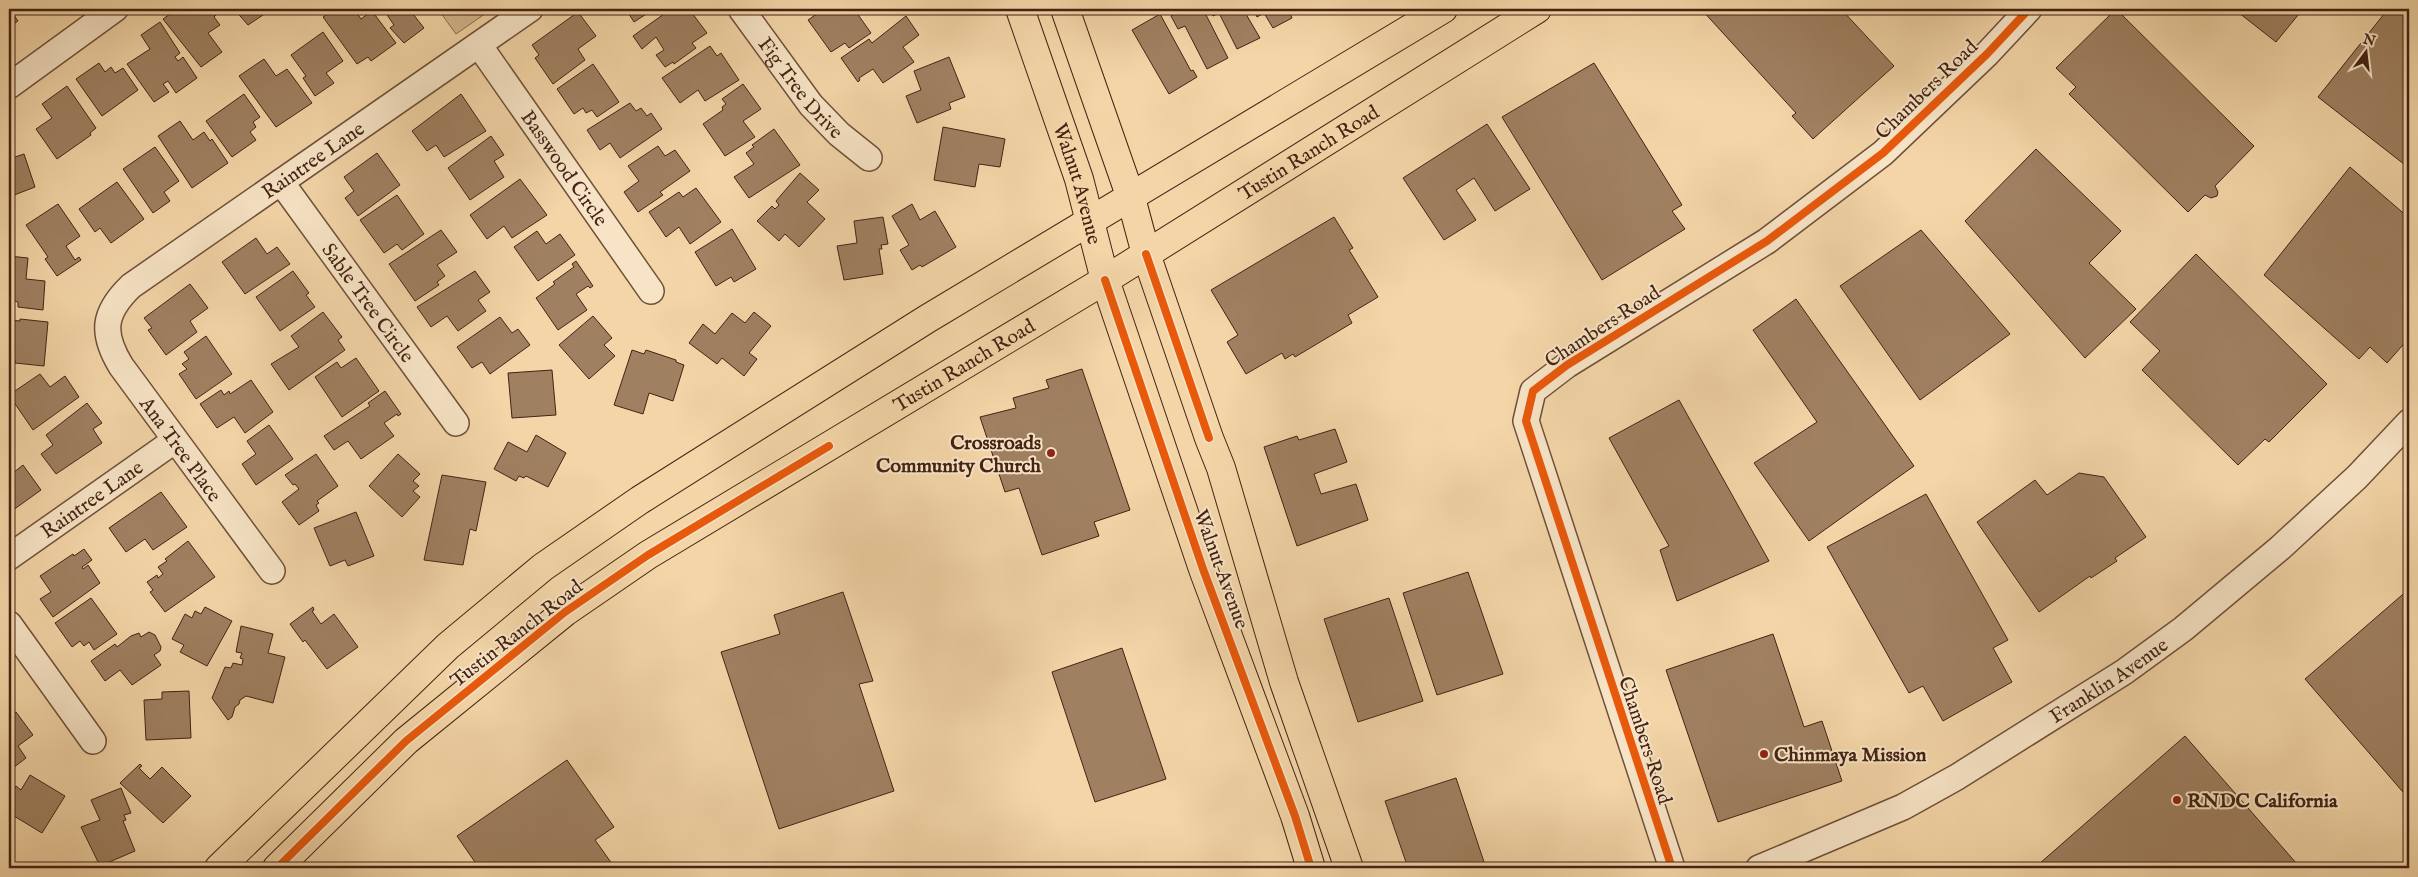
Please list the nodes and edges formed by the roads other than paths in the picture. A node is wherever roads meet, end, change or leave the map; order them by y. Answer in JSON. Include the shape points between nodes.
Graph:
{"nodes":[{"id":1,"x":115,"y":9,"type":"edge"},
{"id":2,"x":530,"y":9,"type":"edge"},
{"id":3,"x":741,"y":9,"type":"edge"},
{"id":4,"x":1020,"y":9,"type":"edge"},
{"id":5,"x":1065,"y":9,"type":"edge"},
{"id":6,"x":1443,"y":9,"type":"edge"},
{"id":7,"x":1537,"y":9,"type":"edge"},
{"id":8,"x":2029,"y":9,"type":"edge"},
{"id":9,"x":479,"y":45,"type":"junction"},
{"id":10,"x":9,"y":86,"type":"edge"},
{"id":11,"x":869,"y":158,"type":"dead end"},
{"id":12,"x":281,"y":182,"type":"junction"},
{"id":13,"x":1131,"y":198,"type":"junction"},
{"id":14,"x":1090,"y":221,"type":"junction"},
{"id":15,"x":1146,"y":254,"type":"junction"},
{"id":16,"x":1105,"y":280,"type":"junction"},
{"id":17,"x":652,"y":292,"type":"dead end"},
{"id":18,"x":108,"y":320,"type":"joint"},
{"id":19,"x":2409,"y":422,"type":"edge"},
{"id":20,"x":456,"y":423,"type":"dead end"},
{"id":21,"x":174,"y":441,"type":"junction"},
{"id":22,"x":9,"y":557,"type":"edge"},
{"id":23,"x":272,"y":571,"type":"dead end"},
{"id":24,"x":1252,"y":576,"type":"junction"},
{"id":25,"x":1212,"y":592,"type":"junction"},
{"id":26,"x":9,"y":624,"type":"edge"},
{"id":27,"x":93,"y":741,"type":"dead end"},
{"id":28,"x":219,"y":868,"type":"edge"},
{"id":29,"x":277,"y":868,"type":"edge"},
{"id":30,"x":1311,"y":868,"type":"edge"},
{"id":31,"x":1349,"y":868,"type":"edge"},
{"id":32,"x":1672,"y":868,"type":"edge"},
{"id":33,"x":1759,"y":868,"type":"edge"}],
"edges":[{"from":1,"to":10,"type":"street"},
{"from":2,"to":9,"type":"street","name":"Raintree Lane"},
{"from":3,"to":11,"type":"street","name":"Fig Tree Drive","via":[[811,105],[839,134]]},
{"from":4,"to":14,"type":"main road","name":"Walnut Avenue","via":[[1079,179]]},
{"from":5,"to":13,"type":"main road","name":"Walnut Avenue"},
{"from":6,"to":13,"type":"main road","name":"Tustin Ranch Road"},
{"from":7,"to":15,"type":"main road","name":"Tustin Ranch Road"},
{"from":8,"to":32,"type":"street","name":"Chambers Road","via":[[1987,54],[1883,153],[1767,241],[1568,365],[1533,391],[1526,421]]},
{"from":9,"to":12,"type":"street","name":"Raintree Lane"},
{"from":9,"to":17,"type":"street","name":"Basswood Circle"},
{"from":12,"to":18,"type":"street","name":"Raintree Lane","via":[[131,286],[119,298]]},
{"from":12,"to":20,"type":"street","name":"Sable Tree Circle"},
{"from":13,"to":14,"type":"main road","name":"Tustin Ranch Road"},
{"from":13,"to":15,"type":"main road","name":"Walnut Avenue"},
{"from":14,"to":16,"type":"main road","name":"Walnut Avenue"},
{"from":14,"to":28,"type":"main road","name":"Tustin Ranch Road","via":[[770,417],[543,567],[448,646]]},
{"from":15,"to":16,"type":"main road","name":"Tustin Ranch Road"},
{"from":15,"to":24,"type":"main road","name":"Walnut Avenue","via":[[1221,468]]},
{"from":16,"to":25,"type":"main road","name":"Walnut Avenue"},
{"from":16,"to":29,"type":"main road","name":"Tustin Ranch Road","via":[[648,555],[565,612],[406,741]]},
{"from":18,"to":21,"type":"street","name":"Ana Tree Place","via":[[107,335],[112,351]]},
{"from":19,"to":33,"type":"street","name":"Franklin Avenue","via":[[2357,477],[2280,548],[2184,629],[2124,672],[1957,777],[1903,807]]},
{"from":21,"to":22,"type":"street","name":"Raintree Lane"},
{"from":21,"to":23,"type":"street","name":"Ana Tree Place"},
{"from":24,"to":25,"type":"main road"},
{"from":24,"to":31,"type":"main road","name":"Walnut Avenue","via":[[1284,682]]},
{"from":25,"to":30,"type":"main road","name":"Walnut Avenue"},
{"from":26,"to":27,"type":"street"}]}
